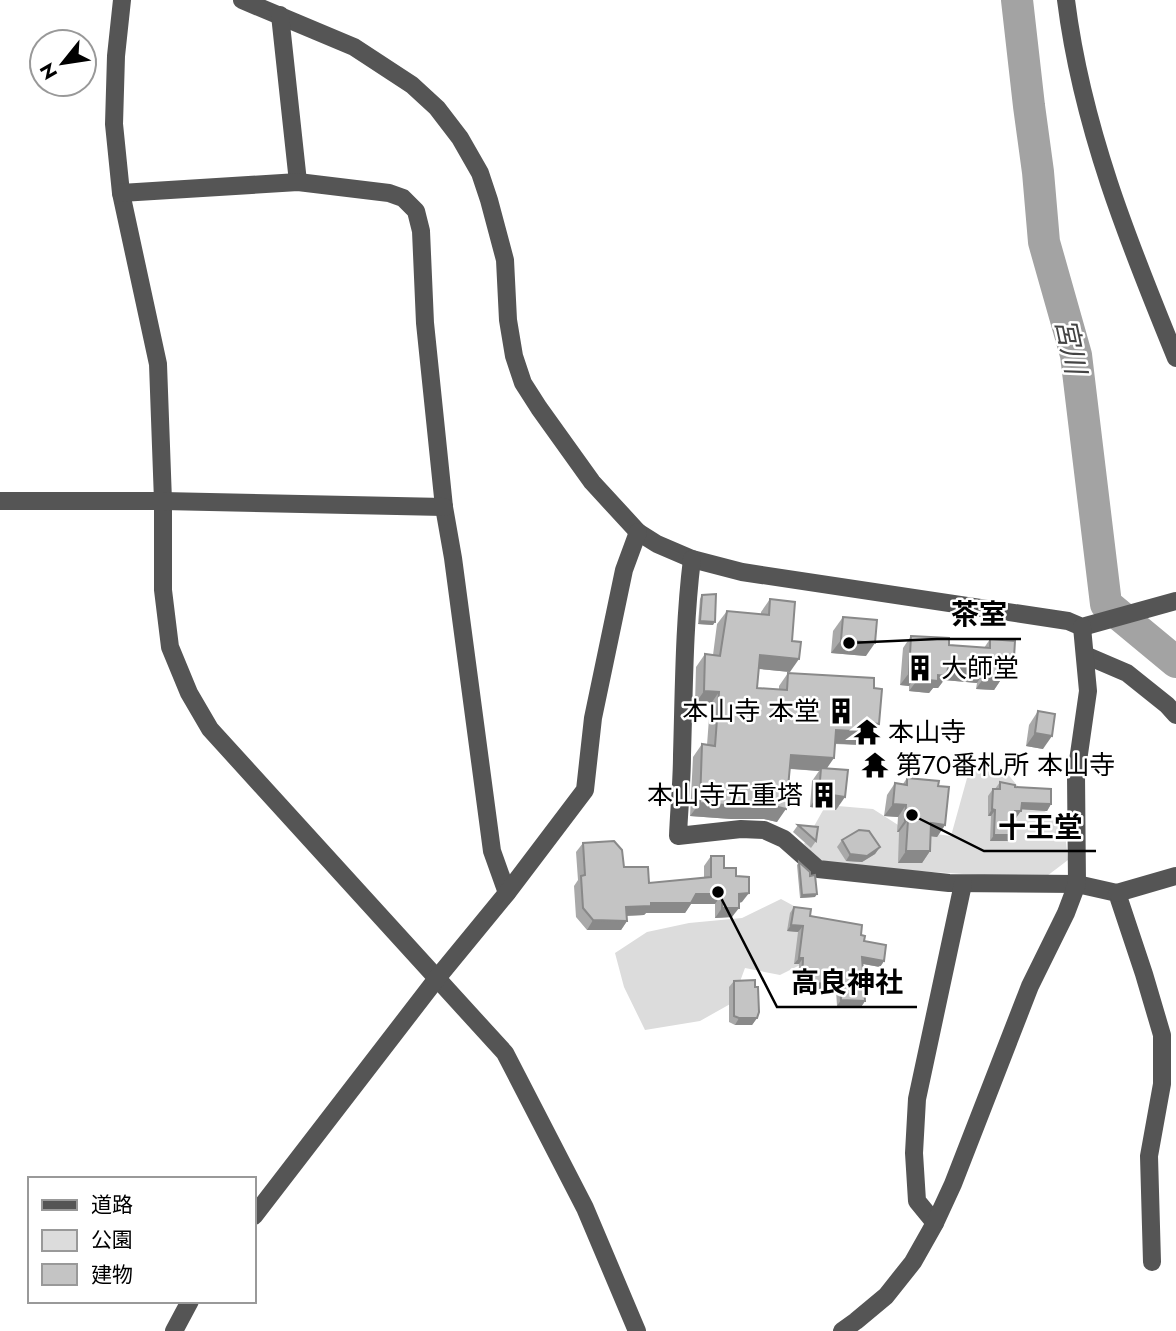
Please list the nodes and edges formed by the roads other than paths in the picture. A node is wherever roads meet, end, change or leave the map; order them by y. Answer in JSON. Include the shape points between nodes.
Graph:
{"nodes":[{"id":1,"x":122,"y":0,"type":"edge"},
{"id":2,"x":242,"y":0,"type":"edge"},
{"id":3,"x":1066,"y":0,"type":"edge"},
{"id":4,"x":280,"y":15,"type":"junction"},
{"id":5,"x":298,"y":182,"type":"junction"},
{"id":6,"x":121,"y":193,"type":"junction"},
{"id":7,"x":1176,"y":358,"type":"edge"},
{"id":8,"x":0,"y":501,"type":"edge"},
{"id":9,"x":163,"y":501,"type":"junction"},
{"id":10,"x":444,"y":507,"type":"junction"},
{"id":11,"x":638,"y":532,"type":"junction"},
{"id":12,"x":692,"y":559,"type":"junction"},
{"id":13,"x":1176,"y":601,"type":"edge"},
{"id":14,"x":1086,"y":625,"type":"junction"},
{"id":15,"x":1085,"y":655,"type":"junction"},
{"id":16,"x":1176,"y":715,"type":"edge"},
{"id":17,"x":1176,"y":876,"type":"edge"},
{"id":18,"x":963,"y":884,"type":"junction"},
{"id":19,"x":1077,"y":884,"type":"junction"},
{"id":20,"x":507,"y":893,"type":"junction"},
{"id":21,"x":1117,"y":893,"type":"junction"},
{"id":22,"x":438,"y":977,"type":"junction"},
{"id":23,"x":256,"y":1213,"type":"edge"},
{"id":24,"x":935,"y":1223,"type":"junction"},
{"id":25,"x":1152,"y":1262,"type":"dead end"},
{"id":26,"x":189,"y":1303,"type":"edge"},
{"id":27,"x":174,"y":1331,"type":"edge"},
{"id":28,"x":637,"y":1331,"type":"edge"},
{"id":29,"x":842,"y":1331,"type":"edge"}],
"edges":[{"from":1,"to":6,"type":"street","via":[[114,124]]},
{"from":2,"to":4,"type":"street"},
{"from":3,"to":7,"type":"street","via":[[1098,152]]},
{"from":4,"to":5,"type":"street"},
{"from":4,"to":11,"type":"street","via":[[354,47],[402,78],[437,108],[460,138],[480,173],[505,260],[508,320],[523,383],[592,482]]},
{"from":5,"to":6,"type":"street"},
{"from":5,"to":10,"type":"street","via":[[389,193],[403,198],[416,211]]},
{"from":6,"to":9,"type":"street","via":[[158,364]]},
{"from":8,"to":9,"type":"street"},
{"from":9,"to":10,"type":"street"},
{"from":9,"to":22,"type":"street","via":[[163,590],[170,647],[188,693],[211,729]]},
{"from":10,"to":20,"type":"street","via":[[492,851]]},
{"from":11,"to":12,"type":"street"},
{"from":11,"to":20,"type":"street","via":[[624,570],[593,718],[585,790]]},
{"from":12,"to":14,"type":"street","via":[[766,576]]},
{"from":12,"to":18,"type":"street","via":[[678,836],[764,830],[784,839],[818,869]]},
{"from":13,"to":14,"type":"street"},
{"from":14,"to":15,"type":"street"},
{"from":15,"to":16,"type":"street","via":[[1127,673]]},
{"from":15,"to":19,"type":"street","via":[[1088,691],[1076,775]]},
{"from":17,"to":21,"type":"street"},
{"from":18,"to":19,"type":"street"},
{"from":18,"to":24,"type":"street","via":[[917,1099],[917,1201]]},
{"from":19,"to":21,"type":"street"},
{"from":19,"to":24,"type":"street","via":[[1030,986]]},
{"from":20,"to":22,"type":"street"},
{"from":21,"to":25,"type":"street","via":[[1162,1035],[1162,1084],[1149,1156]]},
{"from":22,"to":23,"type":"street"},
{"from":22,"to":28,"type":"street","via":[[505,1053],[585,1208]]},
{"from":24,"to":29,"type":"street","via":[[886,1296]]},
{"from":26,"to":27,"type":"street"}]}
